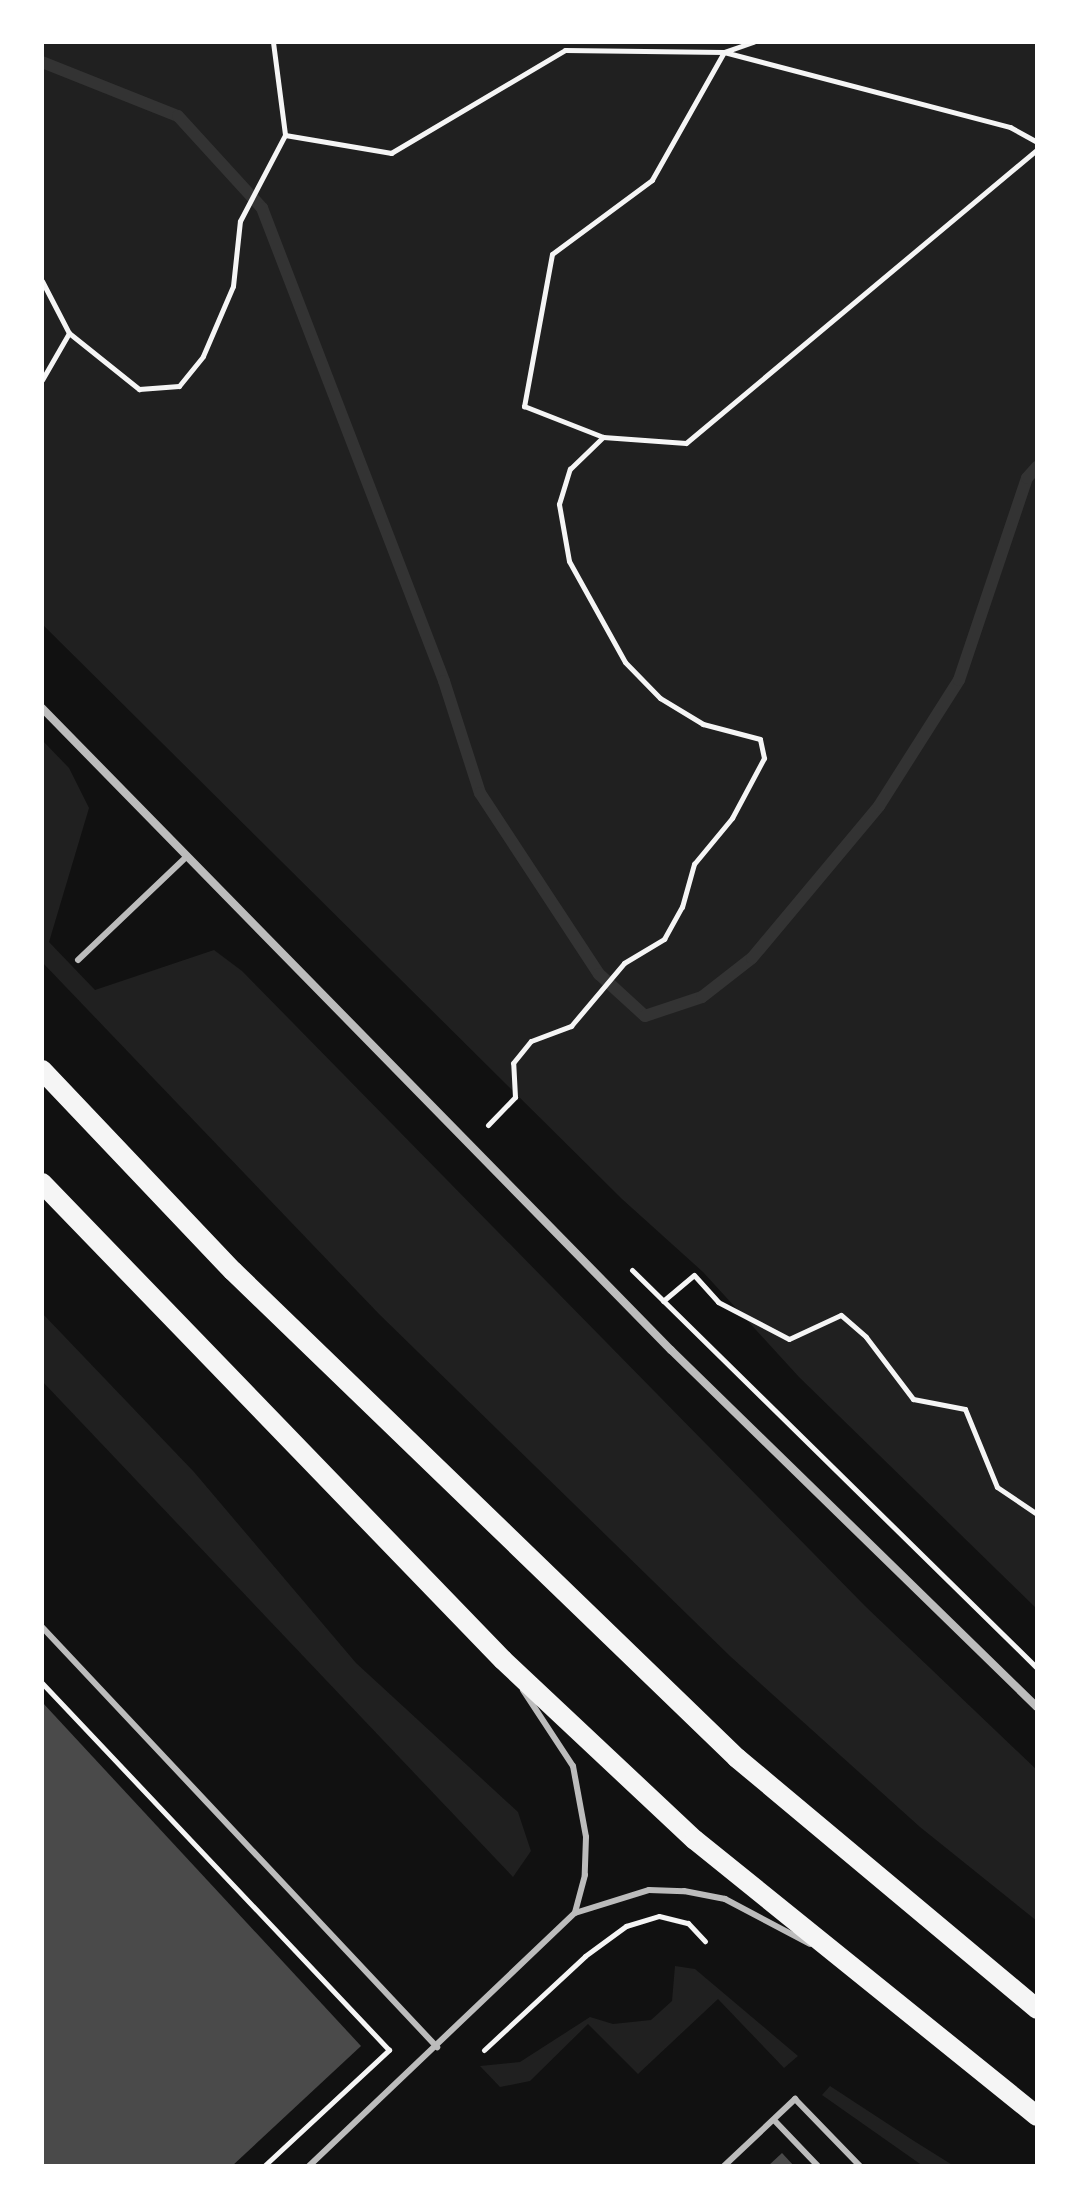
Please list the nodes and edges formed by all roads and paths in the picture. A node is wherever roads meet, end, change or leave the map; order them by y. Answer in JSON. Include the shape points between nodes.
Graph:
{"nodes":[{"id":1,"x":273,"y":42,"type":"edge"},
{"id":2,"x":753,"y":42,"type":"edge"},
{"id":3,"x":724,"y":52,"type":"junction"},
{"id":4,"x":285,"y":135,"type":"junction"},
{"id":5,"x":1037,"y":142,"type":"edge"},
{"id":6,"x":1037,"y":150,"type":"edge"},
{"id":7,"x":42,"y":281,"type":"edge"},
{"id":8,"x":69,"y":333,"type":"junction"},
{"id":9,"x":42,"y":380,"type":"edge"},
{"id":10,"x":603,"y":437,"type":"junction"},
{"id":11,"x":42,"y":708,"type":"edge"},
{"id":12,"x":186,"y":857,"type":"junction"},
{"id":13,"x":78,"y":960,"type":"dead end"},
{"id":14,"x":42,"y":1070,"type":"edge"},
{"id":15,"x":477,"y":1114,"type":"dead end"},
{"id":16,"x":488,"y":1125,"type":"junction"},
{"id":17,"x":498,"y":1135,"type":"dead end"},
{"id":18,"x":42,"y":1183,"type":"edge"},
{"id":19,"x":620,"y":1258,"type":"dead end"},
{"id":20,"x":663,"y":1301,"type":"junction"},
{"id":21,"x":1037,"y":1514,"type":"edge"},
{"id":22,"x":42,"y":1627,"type":"edge"},
{"id":23,"x":503,"y":1660,"type":"junction"},
{"id":24,"x":1037,"y":1668,"type":"edge"},
{"id":25,"x":42,"y":1683,"type":"edge"},
{"id":26,"x":1037,"y":1707,"type":"edge"},
{"id":27,"x":575,"y":1913,"type":"junction"},
{"id":28,"x":705,"y":1941,"type":"dead end"},
{"id":29,"x":842,"y":1961,"type":"junction"},
{"id":30,"x":1037,"y":2009,"type":"edge"},
{"id":31,"x":382,"y":2030,"type":"dead end"},
{"id":32,"x":376,"y":2035,"type":"junction"},
{"id":33,"x":437,"y":2047,"type":"junction"},
{"id":34,"x":484,"y":2050,"type":"dead end"},
{"id":35,"x":1037,"y":2116,"type":"edge"},
{"id":36,"x":774,"y":2120,"type":"junction"},
{"id":37,"x":264,"y":2166,"type":"edge"},
{"id":38,"x":309,"y":2166,"type":"edge"},
{"id":39,"x":724,"y":2166,"type":"edge"},
{"id":40,"x":818,"y":2166,"type":"edge"},
{"id":41,"x":860,"y":2166,"type":"edge"}],
"edges":[{"from":1,"to":4,"type":"path"},
{"from":2,"to":3,"type":"path"},
{"from":3,"to":4,"type":"path","via":[[565,50],[391,153]]},
{"from":3,"to":5,"type":"path","via":[[1010,127]]},
{"from":3,"to":10,"type":"path","via":[[652,180],[552,254],[524,406]]},
{"from":4,"to":8,"type":"path","via":[[240,221],[233,286],[203,356],[179,386],[139,389]]},
{"from":6,"to":10,"type":"path","via":[[686,443]]},
{"from":7,"to":8,"type":"path"},
{"from":8,"to":9,"type":"path"},
{"from":10,"to":16,"type":"path","via":[[570,469],[559,504],[569,561],[625,662],[660,698],[703,724],[760,739],[764,758],[732,818],[694,864],[682,907],[664,939],[624,963],[571,1026],[531,1041],[513,1063],[515,1097]]},
{"from":11,"to":12,"type":"street"},
{"from":12,"to":13,"type":"lane"},
{"from":12,"to":26,"type":"street","via":[[671,1350]]},
{"from":14,"to":30,"type":"main road","via":[[233,1271],[737,1758]]},
{"from":15,"to":16,"type":"path"},
{"from":16,"to":17,"type":"path"},
{"from":18,"to":23,"type":"main road"},
{"from":19,"to":20,"type":"path"},
{"from":20,"to":21,"type":"path","via":[[694,1275],[718,1302],[789,1339],[841,1315],[866,1337],[913,1399],[965,1409],[997,1487]]},
{"from":20,"to":24,"type":"path"},
{"from":22,"to":33,"type":"lane"},
{"from":23,"to":27,"type":"lane","via":[[573,1766],[586,1837],[585,1875]]},
{"from":23,"to":29,"type":"main road","via":[[695,1840]]},
{"from":25,"to":32,"type":"path"},
{"from":27,"to":29,"type":"lane","via":[[649,1890],[684,1891],[725,1899]]},
{"from":27,"to":33,"type":"lane"},
{"from":28,"to":34,"type":"path","via":[[688,1923],[659,1916],[626,1926],[585,1956]]},
{"from":29,"to":35,"type":"main road"},
{"from":31,"to":32,"type":"path"},
{"from":32,"to":37,"type":"path","via":[[389,2050]]},
{"from":33,"to":38,"type":"lane"},
{"from":36,"to":39,"type":"lane"},
{"from":36,"to":40,"type":"lane"},
{"from":36,"to":41,"type":"lane","via":[[795,2099]]}]}
